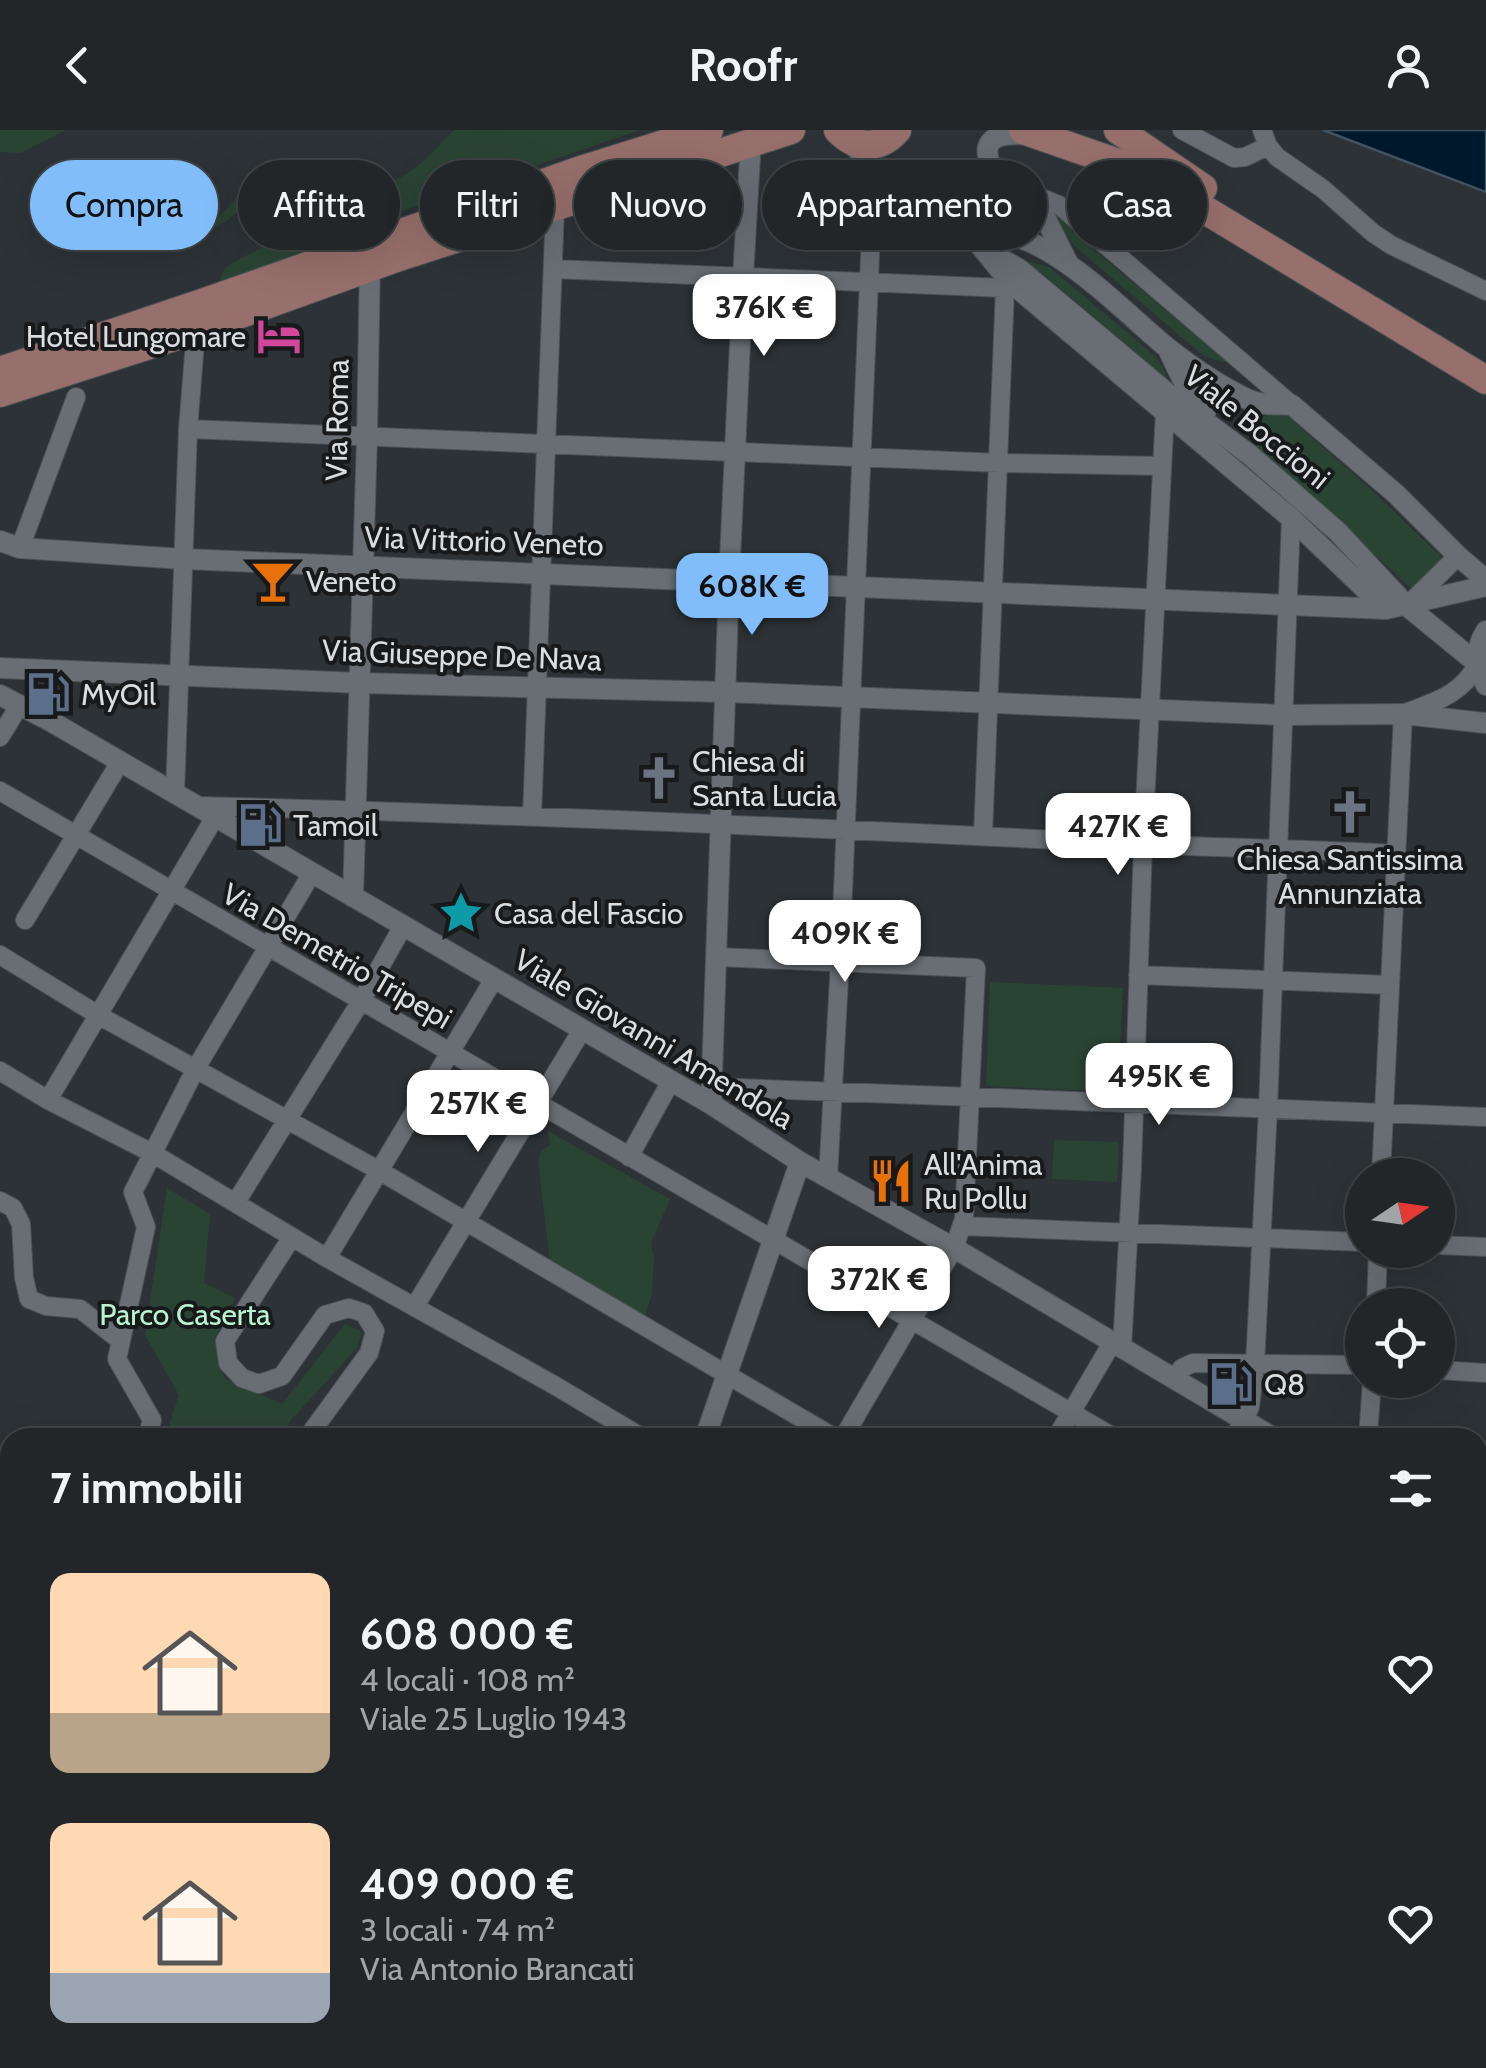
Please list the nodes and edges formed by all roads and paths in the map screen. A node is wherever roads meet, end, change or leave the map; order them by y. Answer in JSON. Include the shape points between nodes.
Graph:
{"nodes":[{"id":1,"x":709,"y":130,"type":"edge"},
{"id":2,"x":792,"y":130,"type":"edge"},
{"id":3,"x":1118,"y":130,"type":"edge"},
{"id":4,"x":1182,"y":130,"type":"edge"},
{"id":5,"x":895,"y":132,"type":"edge"},
{"id":6,"x":1032,"y":132,"type":"edge"},
{"id":7,"x":839,"y":134,"type":"edge"},
{"id":8,"x":1265,"y":138,"type":"edge"},
{"id":9,"x":746,"y":144,"type":"junction"},
{"id":10,"x":866,"y":160,"type":"edge"},
{"id":11,"x":889,"y":160,"type":"edge"},
{"id":12,"x":988,"y":160,"type":"edge"},
{"id":13,"x":1047,"y":200,"type":"edge"},
{"id":14,"x":555,"y":207,"type":"junction"},
{"id":15,"x":1047,"y":222,"type":"edge"},
{"id":16,"x":870,"y":250,"type":"edge"},
{"id":17,"x":982,"y":250,"type":"edge"},
{"id":18,"x":988,"y":250,"type":"edge"},
{"id":19,"x":1047,"y":250,"type":"edge"},
{"id":20,"x":368,"y":252,"type":"junction"},
{"id":21,"x":1068,"y":264,"type":"junction"},
{"id":22,"x":553,"y":268,"type":"junction"},
{"id":23,"x":742,"y":278,"type":"junction"},
{"id":24,"x":869,"y":284,"type":"junction"},
{"id":25,"x":1008,"y":285,"type":"junction"},
{"id":26,"x":1486,"y":291,"type":"edge"},
{"id":27,"x":196,"y":330,"type":"junction"},
{"id":28,"x":1169,"y":349,"type":"junction"},
{"id":29,"x":1453,"y":352,"type":"junction"},
{"id":30,"x":1486,"y":362,"type":"edge"},
{"id":31,"x":0,"y":370,"type":"edge"},
{"id":32,"x":1486,"y":380,"type":"edge"},
{"id":33,"x":0,"y":393,"type":"edge"},
{"id":34,"x":76,"y":397,"type":"dead end"},
{"id":35,"x":1292,"y":404,"type":"junction"},
{"id":36,"x":1165,"y":411,"type":"junction"},
{"id":37,"x":188,"y":429,"type":"junction"},
{"id":38,"x":367,"y":437,"type":"junction"},
{"id":39,"x":546,"y":444,"type":"junction"},
{"id":40,"x":735,"y":452,"type":"junction"},
{"id":41,"x":1250,"y":454,"type":"junction"},
{"id":42,"x":860,"y":456,"type":"junction"},
{"id":43,"x":1000,"y":463,"type":"junction"},
{"id":44,"x":1161,"y":466,"type":"junction"},
{"id":45,"x":1290,"y":518,"type":"junction"},
{"id":46,"x":10,"y":545,"type":"edge"},
{"id":47,"x":1458,"y":556,"type":"junction"},
{"id":48,"x":184,"y":559,"type":"junction"},
{"id":49,"x":364,"y":566,"type":"junction"},
{"id":50,"x":540,"y":574,"type":"junction"},
{"id":51,"x":730,"y":582,"type":"junction"},
{"id":52,"x":1486,"y":583,"type":"edge"},
{"id":53,"x":856,"y":587,"type":"junction"},
{"id":54,"x":992,"y":592,"type":"junction"},
{"id":55,"x":1155,"y":599,"type":"junction"},
{"id":56,"x":1287,"y":605,"type":"junction"},
{"id":57,"x":1396,"y":607,"type":"junction"},
{"id":58,"x":1486,"y":631,"type":"edge"},
{"id":59,"x":1478,"y":664,"type":"junction"},
{"id":60,"x":0,"y":668,"type":"edge"},
{"id":61,"x":179,"y":676,"type":"junction"},
{"id":62,"x":360,"y":683,"type":"junction"},
{"id":63,"x":1486,"y":685,"type":"edge"},
{"id":64,"x":535,"y":688,"type":"junction"},
{"id":65,"x":725,"y":692,"type":"junction"},
{"id":66,"x":851,"y":699,"type":"junction"},
{"id":67,"x":9,"y":700,"type":"edge"},
{"id":68,"x":987,"y":704,"type":"junction"},
{"id":69,"x":1151,"y":711,"type":"junction"},
{"id":70,"x":1403,"y":714,"type":"junction"},
{"id":71,"x":1284,"y":715,"type":"junction"},
{"id":72,"x":1486,"y":723,"type":"edge"},
{"id":73,"x":0,"y":738,"type":"edge"},
{"id":74,"x":120,"y":762,"type":"junction"},
{"id":75,"x":0,"y":791,"type":"edge"},
{"id":76,"x":175,"y":794,"type":"junction"},
{"id":77,"x":356,"y":810,"type":"junction"},
{"id":78,"x":206,"y":812,"type":"junction"},
{"id":79,"x":532,"y":817,"type":"junction"},
{"id":80,"x":720,"y":824,"type":"junction"},
{"id":81,"x":846,"y":828,"type":"junction"},
{"id":82,"x":982,"y":835,"type":"junction"},
{"id":83,"x":76,"y":836,"type":"junction"},
{"id":84,"x":1143,"y":844,"type":"junction"},
{"id":85,"x":1278,"y":848,"type":"junction"},
{"id":86,"x":1396,"y":854,"type":"junction"},
{"id":87,"x":312,"y":873,"type":"junction"},
{"id":88,"x":172,"y":891,"type":"junction"},
{"id":89,"x":353,"y":897,"type":"junction"},
{"id":90,"x":25,"y":920,"type":"dead end"},
{"id":91,"x":404,"y":926,"type":"junction"},
{"id":92,"x":267,"y":947,"type":"junction"},
{"id":93,"x":1,"y":957,"type":"edge"},
{"id":94,"x":716,"y":957,"type":"junction"},
{"id":95,"x":840,"y":960,"type":"junction"},
{"id":96,"x":1138,"y":975,"type":"junction"},
{"id":97,"x":494,"y":979,"type":"junction"},
{"id":98,"x":1271,"y":980,"type":"junction"},
{"id":99,"x":1390,"y":985,"type":"junction"},
{"id":100,"x":361,"y":1001,"type":"junction"},
{"id":101,"x":98,"y":1015,"type":"junction"},
{"id":102,"x":582,"y":1030,"type":"junction"},
{"id":103,"x":450,"y":1052,"type":"junction"},
{"id":104,"x":196,"y":1068,"type":"junction"},
{"id":105,"x":0,"y":1071,"type":"edge"},
{"id":106,"x":671,"y":1081,"type":"junction"},
{"id":107,"x":833,"y":1092,"type":"junction"},
{"id":108,"x":712,"y":1096,"type":"junction"},
{"id":109,"x":969,"y":1096,"type":"junction"},
{"id":110,"x":48,"y":1100,"type":"junction"},
{"id":111,"x":1135,"y":1103,"type":"junction"},
{"id":112,"x":537,"y":1104,"type":"junction"},
{"id":113,"x":1268,"y":1108,"type":"junction"},
{"id":114,"x":1383,"y":1113,"type":"junction"},
{"id":115,"x":1486,"y":1117,"type":"edge"},
{"id":116,"x":288,"y":1118,"type":"junction"},
{"id":117,"x":152,"y":1154,"type":"junction"},
{"id":118,"x":629,"y":1157,"type":"junction"},
{"id":119,"x":1382,"y":1158,"type":"edge"},
{"id":120,"x":800,"y":1162,"type":"junction"},
{"id":121,"x":378,"y":1170,"type":"junction"},
{"id":122,"x":828,"y":1178,"type":"junction"},
{"id":123,"x":0,"y":1201,"type":"edge"},
{"id":124,"x":236,"y":1202,"type":"junction"},
{"id":125,"x":466,"y":1221,"type":"junction"},
{"id":126,"x":962,"y":1226,"type":"junction"},
{"id":127,"x":1128,"y":1234,"type":"junction"},
{"id":128,"x":292,"y":1237,"type":"junction"},
{"id":129,"x":1260,"y":1239,"type":"junction"},
{"id":130,"x":774,"y":1242,"type":"junction"},
{"id":131,"x":1345,"y":1242,"type":"edge"},
{"id":132,"x":1455,"y":1246,"type":"edge"},
{"id":133,"x":1486,"y":1247,"type":"edge"},
{"id":134,"x":954,"y":1248,"type":"junction"},
{"id":135,"x":326,"y":1258,"type":"junction"},
{"id":136,"x":414,"y":1306,"type":"junction"},
{"id":137,"x":913,"y":1319,"type":"junction"},
{"id":138,"x":121,"y":1341,"type":"junction"},
{"id":139,"x":1117,"y":1346,"type":"junction"},
{"id":140,"x":1255,"y":1365,"type":"junction"},
{"id":141,"x":1345,"y":1365,"type":"edge"},
{"id":142,"x":1455,"y":1371,"type":"edge"},
{"id":143,"x":728,"y":1372,"type":"junction"},
{"id":144,"x":1486,"y":1373,"type":"edge"},
{"id":145,"x":1174,"y":1379,"type":"junction"},
{"id":146,"x":1371,"y":1398,"type":"edge"},
{"id":147,"x":1071,"y":1411,"type":"junction"},
{"id":148,"x":150,"y":1428,"type":"edge"},
{"id":149,"x":314,"y":1428,"type":"edge"},
{"id":150,"x":626,"y":1428,"type":"edge"},
{"id":151,"x":709,"y":1428,"type":"edge"},
{"id":152,"x":820,"y":1428,"type":"edge"},
{"id":153,"x":849,"y":1428,"type":"edge"},
{"id":154,"x":1062,"y":1428,"type":"edge"},
{"id":155,"x":1099,"y":1428,"type":"edge"},
{"id":156,"x":1238,"y":1428,"type":"edge"},
{"id":157,"x":1240,"y":1428,"type":"edge"},
{"id":158,"x":1369,"y":1428,"type":"edge"}],
"edges":[{"from":1,"to":20,"type":"main road","via":[[584,169]]},
{"from":2,"to":9,"type":"main road"},
{"from":3,"to":29,"type":"main road"},
{"from":4,"to":8,"type":"street","via":[[1234,158],[1246,157]]},
{"from":5,"to":7,"type":"main road","via":[[875,145]]},
{"from":5,"to":11,"type":"street"},
{"from":6,"to":12,"type":"street","via":[[997,136]]},
{"from":6,"to":29,"type":"main road","via":[[1159,182]]},
{"from":7,"to":10,"type":"street","name":"Viale Boccioni"},
{"from":8,"to":26,"type":"street","via":[[1277,157],[1391,245]]},
{"from":9,"to":14,"type":"main road"},
{"from":9,"to":23,"type":"street"},
{"from":13,"to":35,"type":"street"},
{"from":14,"to":20,"type":"main road"},
{"from":14,"to":22,"type":"street"},
{"from":15,"to":21,"type":"street"},
{"from":16,"to":24,"type":"street"},
{"from":17,"to":25,"type":"street","name":"Viale Boccioni"},
{"from":18,"to":41,"type":"street","name":"Viale Boccioni"},
{"from":19,"to":21,"type":"street"},
{"from":20,"to":27,"type":"main road"},
{"from":20,"to":31,"type":"main road"},
{"from":20,"to":38,"type":"street","name":"Via Roma"},
{"from":21,"to":28,"type":"street"},
{"from":22,"to":23,"type":"street"},
{"from":22,"to":39,"type":"street"},
{"from":23,"to":24,"type":"street"},
{"from":23,"to":40,"type":"street"},
{"from":24,"to":25,"type":"street"},
{"from":24,"to":42,"type":"street"},
{"from":25,"to":36,"type":"street","name":"Viale Boccioni"},
{"from":25,"to":43,"type":"street"},
{"from":27,"to":33,"type":"main road"},
{"from":27,"to":37,"type":"street"},
{"from":28,"to":35,"type":"street","via":[[1249,400]]},
{"from":28,"to":41,"type":"street","via":[[1194,400]]},
{"from":29,"to":30,"type":"main road"},
{"from":29,"to":32,"type":"main road"},
{"from":34,"to":46,"type":"street"},
{"from":35,"to":47,"type":"street"},
{"from":36,"to":44,"type":"street"},
{"from":36,"to":45,"type":"street","name":"Viale Boccioni"},
{"from":37,"to":38,"type":"street"},
{"from":37,"to":48,"type":"street"},
{"from":38,"to":39,"type":"street"},
{"from":38,"to":49,"type":"street","name":"Via Roma"},
{"from":39,"to":40,"type":"street"},
{"from":39,"to":50,"type":"street"},
{"from":40,"to":42,"type":"street"},
{"from":40,"to":51,"type":"street"},
{"from":41,"to":57,"type":"street","name":"Viale Boccioni","via":[[1338,532]]},
{"from":42,"to":43,"type":"street"},
{"from":42,"to":53,"type":"street"},
{"from":43,"to":44,"type":"street"},
{"from":43,"to":54,"type":"street"},
{"from":44,"to":55,"type":"street"},
{"from":45,"to":56,"type":"street"},
{"from":45,"to":57,"type":"street","name":"Viale Boccioni"},
{"from":46,"to":48,"type":"street","name":"Via Vittorio Veneto"},
{"from":47,"to":52,"type":"street"},
{"from":47,"to":57,"type":"street"},
{"from":48,"to":49,"type":"street","name":"Via Vittorio Veneto"},
{"from":48,"to":61,"type":"street"},
{"from":49,"to":50,"type":"street","name":"Via Vittorio Veneto"},
{"from":49,"to":62,"type":"street","name":"Via Roma"},
{"from":50,"to":51,"type":"street","name":"Via Vittorio Veneto"},
{"from":50,"to":64,"type":"street"},
{"from":51,"to":53,"type":"street","name":"Via Vittorio Veneto"},
{"from":51,"to":65,"type":"street"},
{"from":52,"to":57,"type":"street","name":"Via Vittorio Veneto"},
{"from":53,"to":54,"type":"street","name":"Via Vittorio Veneto"},
{"from":53,"to":66,"type":"street"},
{"from":54,"to":55,"type":"street","name":"Via Vittorio Veneto"},
{"from":54,"to":68,"type":"street"},
{"from":55,"to":56,"type":"street","name":"Via Vittorio Veneto"},
{"from":55,"to":69,"type":"street"},
{"from":56,"to":57,"type":"street","name":"Via Vittorio Veneto"},
{"from":56,"to":71,"type":"street"},
{"from":57,"to":59,"type":"street","name":"Viale Boccioni"},
{"from":58,"to":59,"type":"street"},
{"from":59,"to":63,"type":"street"},
{"from":59,"to":70,"type":"street","name":"Via Giuseppe De Nava","via":[[1448,697]]},
{"from":60,"to":61,"type":"street","name":"Via Giuseppe De Nava"},
{"from":61,"to":62,"type":"street","name":"Via Giuseppe De Nava"},
{"from":61,"to":76,"type":"street"},
{"from":62,"to":64,"type":"street","name":"Via Giuseppe De Nava"},
{"from":62,"to":77,"type":"street","name":"Via Roma"},
{"from":64,"to":65,"type":"street","name":"Via Giuseppe De Nava"},
{"from":64,"to":79,"type":"street"},
{"from":65,"to":66,"type":"street","name":"Via Giuseppe De Nava"},
{"from":65,"to":80,"type":"street"},
{"from":66,"to":68,"type":"street","name":"Via Giuseppe De Nava"},
{"from":66,"to":81,"type":"street"},
{"from":67,"to":73,"type":"street"},
{"from":67,"to":74,"type":"street","name":"Viale Giovanni Amendola"},
{"from":68,"to":69,"type":"street","name":"Via Giuseppe De Nava"},
{"from":68,"to":82,"type":"street"},
{"from":69,"to":71,"type":"street","name":"Via Giuseppe De Nava"},
{"from":69,"to":84,"type":"street"},
{"from":70,"to":71,"type":"street","name":"Via Giuseppe De Nava"},
{"from":70,"to":72,"type":"street","name":"Via Giuseppe De Nava"},
{"from":70,"to":86,"type":"street"},
{"from":71,"to":85,"type":"street"},
{"from":74,"to":76,"type":"street","name":"Viale Giovanni Amendola"},
{"from":74,"to":83,"type":"street"},
{"from":75,"to":83,"type":"street","name":"Via Demetrio Tripepi"},
{"from":76,"to":78,"type":"street","name":"Viale Giovanni Amendola"},
{"from":77,"to":78,"type":"street"},
{"from":77,"to":79,"type":"street"},
{"from":77,"to":89,"type":"street","name":"Via Roma"},
{"from":78,"to":87,"type":"street","name":"Viale Giovanni Amendola"},
{"from":78,"to":88,"type":"street"},
{"from":79,"to":80,"type":"street"},
{"from":80,"to":81,"type":"street"},
{"from":80,"to":94,"type":"street"},
{"from":81,"to":82,"type":"street"},
{"from":81,"to":95,"type":"street"},
{"from":82,"to":84,"type":"street"},
{"from":83,"to":88,"type":"street","name":"Via Demetrio Tripepi"},
{"from":83,"to":90,"type":"street"},
{"from":84,"to":85,"type":"street"},
{"from":84,"to":96,"type":"street"},
{"from":85,"to":86,"type":"street"},
{"from":85,"to":98,"type":"street"},
{"from":86,"to":99,"type":"street"},
{"from":87,"to":89,"type":"street","name":"Viale Giovanni Amendola"},
{"from":87,"to":92,"type":"street"},
{"from":88,"to":92,"type":"street","name":"Via Demetrio Tripepi"},
{"from":88,"to":101,"type":"street"},
{"from":89,"to":91,"type":"street","name":"Viale Giovanni Amendola"},
{"from":91,"to":97,"type":"street","name":"Viale Giovanni Amendola"},
{"from":91,"to":100,"type":"street"},
{"from":92,"to":100,"type":"street","name":"Via Demetrio Tripepi"},
{"from":92,"to":104,"type":"street"},
{"from":93,"to":101,"type":"street"},
{"from":94,"to":95,"type":"street"},
{"from":94,"to":108,"type":"street"},
{"from":95,"to":107,"type":"street"},
{"from":95,"to":109,"type":"street","via":[[976,968]]},
{"from":96,"to":98,"type":"street"},
{"from":96,"to":111,"type":"street"},
{"from":97,"to":102,"type":"street","name":"Viale Giovanni Amendola"},
{"from":97,"to":103,"type":"street"},
{"from":98,"to":99,"type":"street"},
{"from":98,"to":113,"type":"street"},
{"from":99,"to":114,"type":"street"},
{"from":100,"to":103,"type":"street","name":"Via Demetrio Tripepi"},
{"from":100,"to":116,"type":"street"},
{"from":101,"to":104,"type":"street"},
{"from":101,"to":110,"type":"street"},
{"from":102,"to":106,"type":"street","name":"Viale Giovanni Amendola"},
{"from":102,"to":112,"type":"street"},
{"from":103,"to":112,"type":"street","name":"Via Demetrio Tripepi"},
{"from":103,"to":121,"type":"street"},
{"from":104,"to":116,"type":"street"},
{"from":104,"to":117,"type":"street"},
{"from":105,"to":110,"type":"street"},
{"from":106,"to":108,"type":"street","name":"Viale Giovanni Amendola"},
{"from":106,"to":118,"type":"street"},
{"from":107,"to":108,"type":"street"},
{"from":107,"to":109,"type":"street"},
{"from":107,"to":122,"type":"street"},
{"from":108,"to":120,"type":"street","name":"Viale Giovanni Amendola"},
{"from":109,"to":111,"type":"street"},
{"from":109,"to":126,"type":"street"},
{"from":110,"to":117,"type":"street"},
{"from":111,"to":113,"type":"street"},
{"from":111,"to":127,"type":"street"},
{"from":112,"to":118,"type":"street","name":"Via Demetrio Tripepi"},
{"from":112,"to":125,"type":"street"},
{"from":113,"to":114,"type":"street"},
{"from":113,"to":129,"type":"street"},
{"from":114,"to":115,"type":"street"},
{"from":114,"to":119,"type":"street"},
{"from":116,"to":121,"type":"street"},
{"from":116,"to":124,"type":"street"},
{"from":117,"to":124,"type":"street"},
{"from":117,"to":138,"type":"street","via":[[133,1192],[146,1228]]},
{"from":118,"to":130,"type":"street","name":"Via Demetrio Tripepi"},
{"from":120,"to":122,"type":"street","name":"Viale Giovanni Amendola"},
{"from":120,"to":130,"type":"street"},
{"from":121,"to":125,"type":"street"},
{"from":121,"to":135,"type":"street"},
{"from":122,"to":134,"type":"street","name":"Viale Giovanni Amendola"},
{"from":123,"to":138,"type":"street","via":[[22,1224],[29,1299],[80,1309]]},
{"from":124,"to":128,"type":"street"},
{"from":125,"to":136,"type":"street"},
{"from":125,"to":143,"type":"street"},
{"from":126,"to":127,"type":"street"},
{"from":126,"to":134,"type":"street"},
{"from":127,"to":129,"type":"street"},
{"from":127,"to":139,"type":"street"},
{"from":128,"to":135,"type":"street"},
{"from":128,"to":149,"type":"street","via":[[225,1340],[228,1363],[259,1384],[282,1376],[325,1315],[349,1308],[364,1313],[375,1330],[370,1353]]},
{"from":129,"to":131,"type":"street"},
{"from":129,"to":140,"type":"street"},
{"from":130,"to":137,"type":"street","name":"Via Demetrio Tripepi"},
{"from":130,"to":143,"type":"street"},
{"from":132,"to":133,"type":"street"},
{"from":134,"to":137,"type":"street"},
{"from":134,"to":139,"type":"street","name":"Viale Giovanni Amendola"},
{"from":135,"to":136,"type":"street"},
{"from":136,"to":150,"type":"street"},
{"from":137,"to":147,"type":"street","name":"Via Demetrio Tripepi"},
{"from":137,"to":153,"type":"street"},
{"from":138,"to":148,"type":"street","via":[[117,1358],[152,1420]]},
{"from":139,"to":145,"type":"street","name":"Viale Giovanni Amendola"},
{"from":139,"to":147,"type":"street"},
{"from":140,"to":141,"type":"street"},
{"from":140,"to":145,"type":"street","via":[[1193,1363]]},
{"from":140,"to":157,"type":"street","via":[[1250,1407]]},
{"from":142,"to":144,"type":"street"},
{"from":143,"to":151,"type":"street"},
{"from":143,"to":152,"type":"street"},
{"from":145,"to":156,"type":"street","name":"Viale Giovanni Amendola"},
{"from":146,"to":158,"type":"street"},
{"from":147,"to":154,"type":"street"},
{"from":147,"to":155,"type":"street","name":"Via Demetrio Tripepi"}]}
